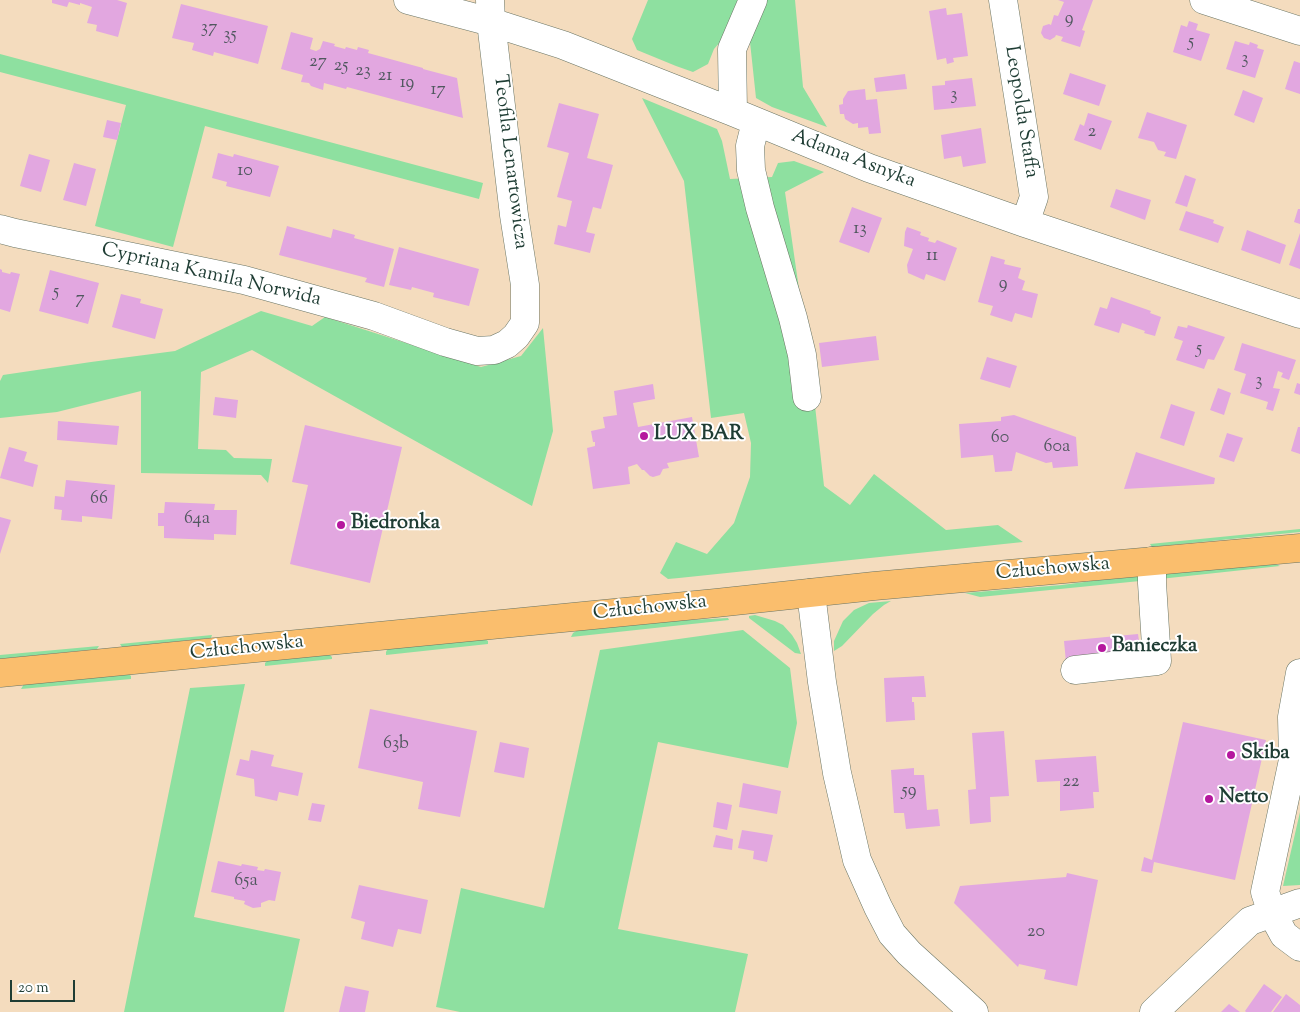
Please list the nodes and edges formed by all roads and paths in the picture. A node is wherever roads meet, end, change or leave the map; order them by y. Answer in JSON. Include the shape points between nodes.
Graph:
{"nodes":[{"id":1,"x":408,"y":0,"type":"edge"},
{"id":2,"x":753,"y":0,"type":"edge"},
{"id":3,"x":1003,"y":0,"type":"edge"},
{"id":4,"x":1204,"y":0,"type":"edge"},
{"id":5,"x":491,"y":11,"type":"edge"},
{"id":6,"x":1300,"y":31,"type":"edge"},
{"id":7,"x":744,"y":117,"type":"junction"},
{"id":8,"x":1025,"y":223,"type":"junction"},
{"id":9,"x":0,"y":229,"type":"edge"},
{"id":10,"x":1300,"y":314,"type":"edge"},
{"id":11,"x":525,"y":323,"type":"joint"},
{"id":12,"x":807,"y":397,"type":"dead end"},
{"id":13,"x":1300,"y":548,"type":"edge"},
{"id":14,"x":1152,"y":561,"type":"junction"},
{"id":15,"x":810,"y":594,"type":"junction"},
{"id":16,"x":1075,"y":670,"type":"dead end"},
{"id":17,"x":1300,"y":672,"type":"edge"},
{"id":18,"x":0,"y":673,"type":"edge"},
{"id":19,"x":1300,"y":903,"type":"edge"},
{"id":20,"x":1272,"y":913,"type":"junction"},
{"id":21,"x":1300,"y":947,"type":"edge"},
{"id":22,"x":964,"y":1009,"type":"edge"},
{"id":23,"x":1154,"y":1012,"type":"edge"}],
"edges":[{"from":1,"to":5,"type":"street","name":"Adama Asnyka"},
{"from":2,"to":7,"type":"street","via":[[732,49]]},
{"from":3,"to":8,"type":"street","name":"Leopolda Staffa","via":[[1034,198]]},
{"from":4,"to":6,"type":"street"},
{"from":5,"to":7,"type":"street","name":"Adama Asnyka","via":[[563,45]]},
{"from":5,"to":11,"type":"street","name":"Teofila Lenartowicza","via":[[525,285]]},
{"from":7,"to":8,"type":"street","name":"Adama Asnyka","via":[[869,168]]},
{"from":7,"to":12,"type":"street","via":[[751,170],[793,318]]},
{"from":8,"to":10,"type":"street","name":"Adama Asnyka"},
{"from":9,"to":11,"type":"street","name":"Cypriana Kamila Norwida","via":[[244,280],[374,316],[478,351],[494,350],[507,344]]},
{"from":13,"to":14,"type":"main road","name":"Człuchowska"},
{"from":14,"to":15,"type":"main road","name":"Człuchowska"},
{"from":14,"to":16,"type":"street","via":[[1157,661]]},
{"from":15,"to":18,"type":"main road","name":"Człuchowska"},
{"from":15,"to":22,"type":"street","via":[[837,773],[858,860],[892,934]]},
{"from":17,"to":20,"type":"street","via":[[1292,716],[1293,760],[1265,892]]},
{"from":19,"to":20,"type":"street"},
{"from":20,"to":21,"type":"street","via":[[1284,935]]},
{"from":20,"to":23,"type":"street","via":[[1250,921]]}]}
